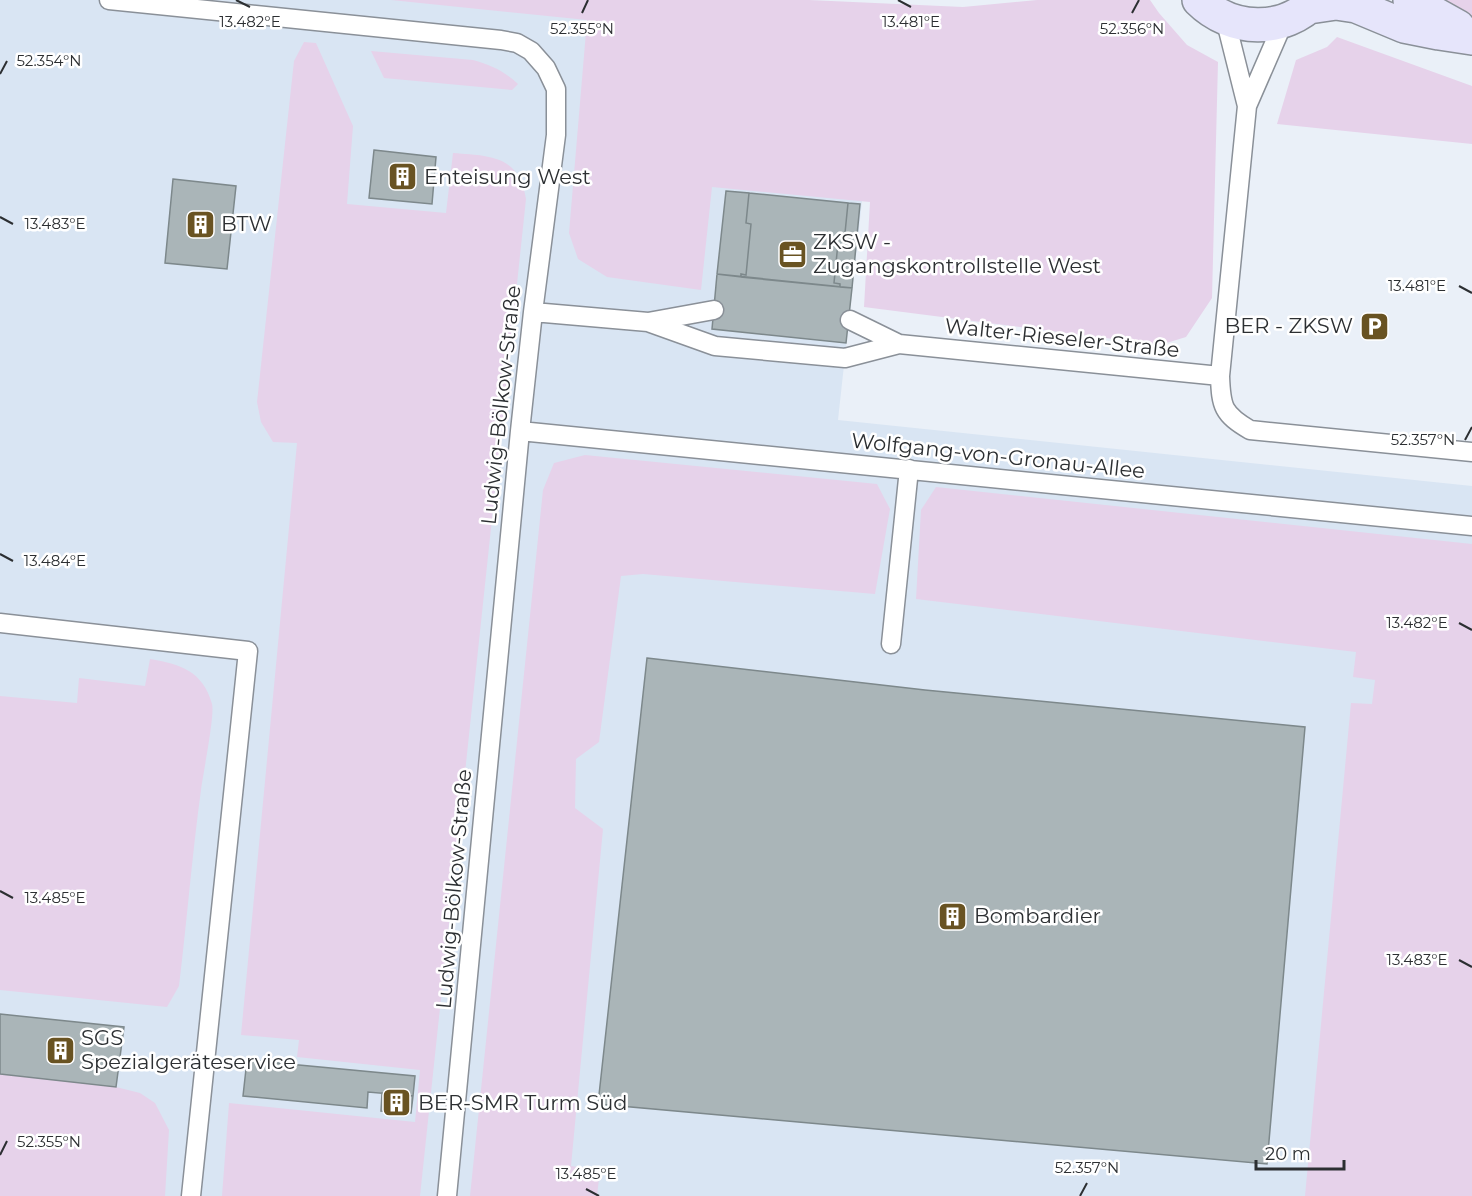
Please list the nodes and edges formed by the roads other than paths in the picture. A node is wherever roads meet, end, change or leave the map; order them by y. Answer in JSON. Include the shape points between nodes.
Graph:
{"nodes":[{"id":1,"x":109,"y":0,"type":"edge"},
{"id":2,"x":1410,"y":0,"type":"edge"},
{"id":3,"x":1212,"y":9,"type":"edge"},
{"id":4,"x":1303,"y":9,"type":"edge"},
{"id":5,"x":1472,"y":37,"type":"edge"},
{"id":6,"x":1247,"y":106,"type":"junction"},
{"id":7,"x":714,"y":310,"type":"dead end"},
{"id":8,"x":533,"y":312,"type":"junction"},
{"id":9,"x":850,"y":320,"type":"dead end"},
{"id":10,"x":648,"y":322,"type":"junction"},
{"id":11,"x":899,"y":344,"type":"junction"},
{"id":12,"x":1220,"y":376,"type":"junction"},
{"id":13,"x":520,"y":431,"type":"junction"},
{"id":14,"x":1472,"y":452,"type":"edge"},
{"id":15,"x":909,"y":469,"type":"junction"},
{"id":16,"x":1472,"y":526,"type":"edge"},
{"id":17,"x":0,"y":623,"type":"edge"},
{"id":18,"x":891,"y":644,"type":"dead end"},
{"id":19,"x":191,"y":1196,"type":"edge"},
{"id":20,"x":447,"y":1196,"type":"edge"}],
"edges":[{"from":1,"to":8,"type":"lane","name":"Ludwig-Bölkow-Straße","via":[[469,35],[517,43],[531,51],[546,68],[556,89],[556,135]]},
{"from":2,"to":5,"type":"street"},
{"from":3,"to":4,"type":"street","via":[[1244,24],[1264,25]]},
{"from":3,"to":6,"type":"lane"},
{"from":4,"to":5,"type":"street","via":[[1336,3],[1356,6],[1404,26]]},
{"from":4,"to":6,"type":"lane"},
{"from":6,"to":12,"type":"lane"},
{"from":7,"to":10,"type":"lane","name":"Walter-Rieseler-Straße"},
{"from":8,"to":10,"type":"lane","name":"Walter-Rieseler-Straße"},
{"from":8,"to":13,"type":"lane","name":"Ludwig-Bölkow-Straße"},
{"from":9,"to":11,"type":"lane","name":"Walter-Rieseler-Straße"},
{"from":10,"to":11,"type":"lane","name":"Walter-Rieseler-Straße","via":[[715,346],[845,358]]},
{"from":11,"to":12,"type":"lane","name":"Walter-Rieseler-Straße"},
{"from":12,"to":14,"type":"lane","via":[[1221,398],[1231,418],[1250,430]]},
{"from":13,"to":15,"type":"lane","name":"Wolfgang-von-Gronau-Allee"},
{"from":13,"to":20,"type":"lane","name":"Ludwig-Bölkow-Straße"},
{"from":15,"to":16,"type":"lane","name":"Wolfgang-von-Gronau-Allee"},
{"from":15,"to":18,"type":"lane"},
{"from":17,"to":19,"type":"lane","via":[[248,651]]}]}
